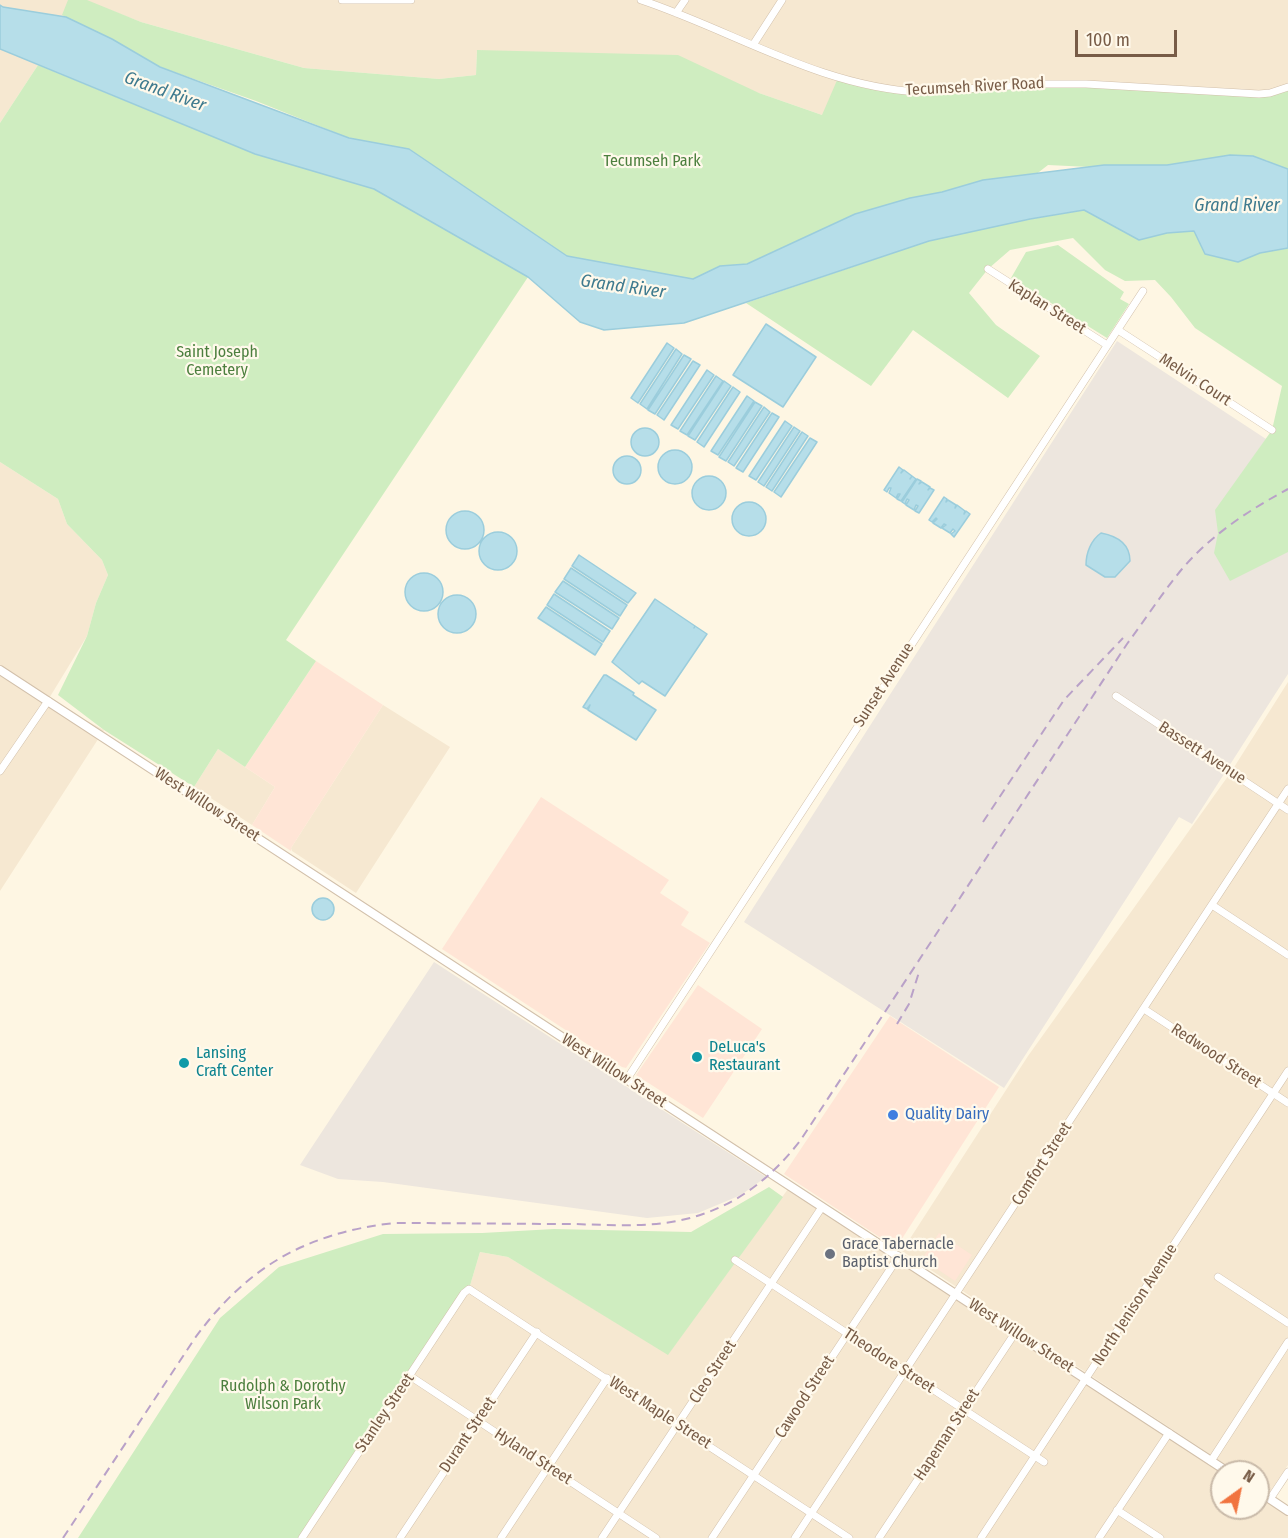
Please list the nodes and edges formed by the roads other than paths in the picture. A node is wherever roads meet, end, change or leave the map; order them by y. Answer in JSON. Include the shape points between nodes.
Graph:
{"nodes":[{"id":1,"x":342,"y":0,"type":"edge"},
{"id":2,"x":411,"y":0,"type":"edge"},
{"id":3,"x":641,"y":0,"type":"edge"},
{"id":4,"x":685,"y":0,"type":"edge"},
{"id":5,"x":782,"y":0,"type":"edge"},
{"id":6,"x":676,"y":13,"type":"junction"},
{"id":7,"x":753,"y":45,"type":"junction"},
{"id":8,"x":1288,"y":87,"type":"edge"},
{"id":9,"x":988,"y":269,"type":"dead end"},
{"id":10,"x":1143,"y":291,"type":"dead end"},
{"id":11,"x":1118,"y":330,"type":"junction"},
{"id":12,"x":1107,"y":345,"type":"junction"},
{"id":13,"x":1272,"y":430,"type":"dead end"},
{"id":14,"x":0,"y":669,"type":"edge"},
{"id":15,"x":1116,"y":696,"type":"dead end"},
{"id":16,"x":48,"y":701,"type":"junction"},
{"id":17,"x":11,"y":754,"type":"junction"},
{"id":18,"x":0,"y":756,"type":"edge"},
{"id":19,"x":0,"y":771,"type":"edge"},
{"id":20,"x":1288,"y":789,"type":"edge"},
{"id":21,"x":1278,"y":803,"type":"junction"},
{"id":22,"x":1288,"y":810,"type":"edge"},
{"id":23,"x":1212,"y":905,"type":"junction"},
{"id":24,"x":1288,"y":955,"type":"edge"},
{"id":25,"x":1144,"y":1009,"type":"junction"},
{"id":26,"x":1288,"y":1071,"type":"edge"},
{"id":27,"x":627,"y":1078,"type":"junction"},
{"id":28,"x":1273,"y":1093,"type":"junction"},
{"id":29,"x":1288,"y":1103,"type":"edge"},
{"id":30,"x":822,"y":1207,"type":"junction"},
{"id":31,"x":899,"y":1256,"type":"junction"},
{"id":32,"x":735,"y":1260,"type":"dead end"},
{"id":33,"x":1218,"y":1277,"type":"dead end"},
{"id":34,"x":771,"y":1284,"type":"junction"},
{"id":35,"x":469,"y":1289,"type":"joint"},
{"id":36,"x":957,"y":1294,"type":"junction"},
{"id":37,"x":1288,"y":1323,"type":"edge"},
{"id":38,"x":537,"y":1332,"type":"junction"},
{"id":39,"x":1015,"y":1333,"type":"junction"},
{"id":40,"x":847,"y":1334,"type":"junction"},
{"id":41,"x":1288,"y":1342,"type":"edge"},
{"id":42,"x":906,"y":1372,"type":"junction"},
{"id":43,"x":410,"y":1376,"type":"junction"},
{"id":44,"x":607,"y":1378,"type":"junction"},
{"id":45,"x":1086,"y":1379,"type":"junction"},
{"id":46,"x":964,"y":1410,"type":"junction"},
{"id":47,"x":477,"y":1420,"type":"junction"},
{"id":48,"x":678,"y":1425,"type":"junction"},
{"id":49,"x":1169,"y":1433,"type":"junction"},
{"id":50,"x":1035,"y":1457,"type":"junction"},
{"id":51,"x":1210,"y":1460,"type":"edge"},
{"id":52,"x":1212,"y":1460,"type":"edge"},
{"id":53,"x":1044,"y":1462,"type":"dead end"},
{"id":54,"x":548,"y":1467,"type":"junction"},
{"id":55,"x":1288,"y":1472,"type":"edge"},
{"id":56,"x":754,"y":1475,"type":"junction"},
{"id":57,"x":1270,"y":1499,"type":"joint"},
{"id":58,"x":1117,"y":1510,"type":"junction"},
{"id":59,"x":1288,"y":1511,"type":"edge"},
{"id":60,"x":619,"y":1513,"type":"junction"},
{"id":61,"x":812,"y":1513,"type":"junction"},
{"id":62,"x":1158,"y":1537,"type":"edge"},
{"id":63,"x":302,"y":1538,"type":"edge"},
{"id":64,"x":400,"y":1538,"type":"edge"},
{"id":65,"x":501,"y":1538,"type":"edge"},
{"id":66,"x":602,"y":1538,"type":"edge"},
{"id":67,"x":656,"y":1538,"type":"edge"},
{"id":68,"x":712,"y":1538,"type":"edge"},
{"id":69,"x":795,"y":1538,"type":"edge"},
{"id":70,"x":849,"y":1538,"type":"edge"},
{"id":71,"x":879,"y":1538,"type":"edge"},
{"id":72,"x":981,"y":1538,"type":"edge"},
{"id":73,"x":1099,"y":1538,"type":"edge"}],
"edges":[{"from":1,"to":2,"type":"street"},
{"from":3,"to":6,"type":"street","name":"Tecumseh River Road"},
{"from":4,"to":6,"type":"street"},
{"from":5,"to":7,"type":"street"},
{"from":6,"to":7,"type":"street","name":"Tecumseh River Road"},
{"from":7,"to":8,"type":"street","name":"Tecumseh River Road","via":[[838,78],[900,91],[1086,84],[1247,94]]},
{"from":9,"to":12,"type":"street","name":"Kaplan Street"},
{"from":10,"to":11,"type":"street","name":"Sunset Avenue"},
{"from":11,"to":12,"type":"street","name":"Sunset Avenue"},
{"from":11,"to":13,"type":"street","name":"Melvin Court"},
{"from":12,"to":27,"type":"street","name":"Sunset Avenue"},
{"from":14,"to":16,"type":"street","name":"West Willow Street"},
{"from":15,"to":21,"type":"street","name":"Bassett Avenue"},
{"from":16,"to":17,"type":"street"},
{"from":16,"to":27,"type":"street","name":"West Willow Street"},
{"from":17,"to":18,"type":"street"},
{"from":17,"to":19,"type":"street"},
{"from":20,"to":21,"type":"street","name":"Comfort Street"},
{"from":21,"to":22,"type":"street","name":"Bassett Avenue"},
{"from":21,"to":23,"type":"street","name":"Comfort Street"},
{"from":23,"to":24,"type":"street"},
{"from":23,"to":25,"type":"street","name":"Comfort Street"},
{"from":25,"to":28,"type":"street","name":"Redwood Street"},
{"from":25,"to":36,"type":"street","name":"Comfort Street"},
{"from":26,"to":28,"type":"street","name":"North Jenison Avenue"},
{"from":27,"to":30,"type":"street","name":"West Willow Street"},
{"from":28,"to":29,"type":"street","name":"Redwood Street"},
{"from":28,"to":45,"type":"street","name":"North Jenison Avenue"},
{"from":30,"to":31,"type":"street","name":"West Willow Street"},
{"from":30,"to":34,"type":"street","name":"Cleo Street"},
{"from":31,"to":36,"type":"street","name":"West Willow Street"},
{"from":31,"to":40,"type":"street","name":"Cawood Street"},
{"from":32,"to":34,"type":"street","name":"Theodore Street"},
{"from":33,"to":37,"type":"street"},
{"from":34,"to":40,"type":"street","name":"Theodore Street"},
{"from":34,"to":48,"type":"street","name":"Cleo Street"},
{"from":35,"to":38,"type":"street","name":"West Maple Street"},
{"from":35,"to":43,"type":"street","name":"Stanley Street"},
{"from":36,"to":39,"type":"street","name":"West Willow Street"},
{"from":36,"to":42,"type":"street","name":"Comfort Street"},
{"from":38,"to":44,"type":"street","name":"West Maple Street"},
{"from":38,"to":47,"type":"street","name":"Durant Street"},
{"from":39,"to":45,"type":"street","name":"West Willow Street"},
{"from":39,"to":46,"type":"street","name":"Hapeman Street"},
{"from":40,"to":42,"type":"street","name":"Theodore Street"},
{"from":40,"to":56,"type":"street","name":"Cawood Street"},
{"from":41,"to":52,"type":"street"},
{"from":42,"to":46,"type":"street","name":"Theodore Street"},
{"from":42,"to":61,"type":"street","name":"Comfort Street"},
{"from":43,"to":47,"type":"street","name":"Hyland Street"},
{"from":43,"to":63,"type":"street","name":"Stanley Street"},
{"from":44,"to":48,"type":"street","name":"West Maple Street"},
{"from":44,"to":54,"type":"street"},
{"from":45,"to":49,"type":"street","name":"West Willow Street"},
{"from":45,"to":50,"type":"street","name":"North Jenison Avenue"},
{"from":46,"to":50,"type":"street","name":"Theodore Street"},
{"from":46,"to":71,"type":"street","name":"Hapeman Street"},
{"from":47,"to":54,"type":"street","name":"Hyland Street"},
{"from":47,"to":64,"type":"street","name":"Durant Street"},
{"from":48,"to":56,"type":"street","name":"West Maple Street"},
{"from":48,"to":60,"type":"street","name":"Cleo Street"},
{"from":49,"to":51,"type":"street","name":"West Willow Street"},
{"from":49,"to":58,"type":"street"},
{"from":50,"to":53,"type":"street","name":"Theodore Street"},
{"from":50,"to":72,"type":"street","name":"North Jenison Avenue"},
{"from":54,"to":60,"type":"street","name":"Hyland Street"},
{"from":54,"to":65,"type":"street"},
{"from":55,"to":57,"type":"street"},
{"from":56,"to":61,"type":"street","name":"West Maple Street"},
{"from":56,"to":68,"type":"street","name":"Cawood Street"},
{"from":57,"to":59,"type":"street"},
{"from":58,"to":62,"type":"street"},
{"from":58,"to":73,"type":"street"},
{"from":60,"to":66,"type":"street","name":"Cleo Street"},
{"from":60,"to":67,"type":"street","name":"Hyland Street"},
{"from":61,"to":69,"type":"street","name":"Comfort Street"},
{"from":61,"to":70,"type":"street","name":"West Maple Street"}]}
